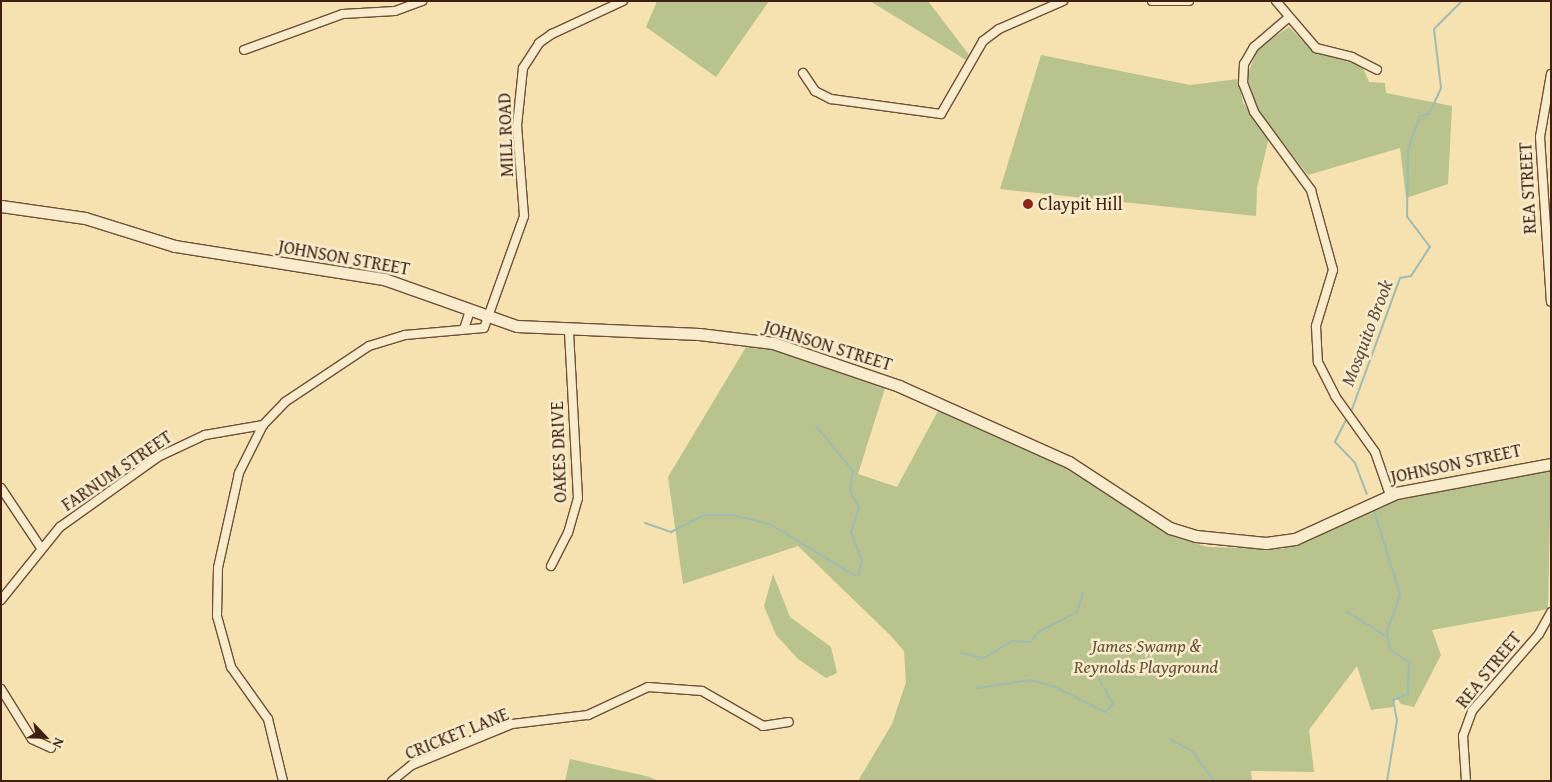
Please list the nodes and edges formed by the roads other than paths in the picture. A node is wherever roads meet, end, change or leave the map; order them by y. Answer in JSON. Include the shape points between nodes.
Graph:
{"nodes":[{"id":1,"x":422,"y":1,"type":"edge"},
{"id":2,"x":623,"y":1,"type":"edge"},
{"id":3,"x":1062,"y":1,"type":"edge"},
{"id":4,"x":1152,"y":1,"type":"edge"},
{"id":5,"x":1189,"y":1,"type":"edge"},
{"id":6,"x":1276,"y":1,"type":"edge"},
{"id":7,"x":1288,"y":18,"type":"junction"},
{"id":8,"x":244,"y":50,"type":"dead end"},
{"id":9,"x":1376,"y":70,"type":"dead end"},
{"id":10,"x":803,"y":73,"type":"dead end"},
{"id":11,"x":1551,"y":74,"type":"edge"},
{"id":12,"x":1,"y":206,"type":"edge"},
{"id":13,"x":1550,"y":269,"type":"edge"},
{"id":14,"x":1551,"y":302,"type":"edge"},
{"id":15,"x":470,"y":310,"type":"junction"},
{"id":16,"x":490,"y":319,"type":"junction"},
{"id":17,"x":464,"y":329,"type":"junction"},
{"id":18,"x":569,"y":331,"type":"junction"},
{"id":19,"x":263,"y":425,"type":"junction"},
{"id":20,"x":1551,"y":464,"type":"edge"},
{"id":21,"x":1,"y":488,"type":"edge"},
{"id":22,"x":1390,"y":495,"type":"junction"},
{"id":23,"x":41,"y":548,"type":"junction"},
{"id":24,"x":551,"y":566,"type":"dead end"},
{"id":25,"x":1,"y":600,"type":"edge"},
{"id":26,"x":1551,"y":612,"type":"edge"},
{"id":27,"x":1,"y":689,"type":"edge"},
{"id":28,"x":789,"y":722,"type":"dead end"},
{"id":29,"x":51,"y":748,"type":"dead end"},
{"id":30,"x":284,"y":781,"type":"edge"},
{"id":31,"x":392,"y":781,"type":"edge"},
{"id":32,"x":1466,"y":781,"type":"edge"}],
"edges":[{"from":1,"to":8,"type":"street","via":[[406,9],[343,14]]},
{"from":2,"to":16,"type":"street","name":"MILL ROAD","via":[[552,34],[539,44],[523,68],[517,126],[524,216]]},
{"from":3,"to":10,"type":"street","via":[[999,29],[983,41],[944,112],[832,99],[816,91]]},
{"from":4,"to":5,"type":"street"},
{"from":6,"to":7,"type":"street"},
{"from":7,"to":9,"type":"street","via":[[1316,48],[1352,57]]},
{"from":7,"to":22,"type":"street","via":[[1254,47],[1244,64],[1243,83],[1254,112],[1311,190],[1333,270],[1316,326],[1316,352],[1326,382],[1375,452]]},
{"from":11,"to":13,"type":"street","name":"REA STREET","via":[[1540,137]]},
{"from":12,"to":15,"type":"street","name":"JOHNSON STREET","via":[[85,218],[170,245],[384,279]]},
{"from":13,"to":14,"type":"street","name":"REA STREET"},
{"from":15,"to":16,"type":"street","name":"JOHNSON STREET"},
{"from":15,"to":17,"type":"street"},
{"from":16,"to":17,"type":"street","via":[[484,328]]},
{"from":16,"to":18,"type":"street","name":"JOHNSON STREET"},
{"from":17,"to":19,"type":"street","via":[[405,335],[369,346],[285,402]]},
{"from":18,"to":22,"type":"street","name":"JOHNSON STREET","via":[[732,337],[773,343],[841,364],[1069,462],[1170,528],[1196,536],[1266,543],[1295,539]]},
{"from":18,"to":24,"type":"street","name":"OAKES DRIVE","via":[[578,498],[568,533]]},
{"from":19,"to":23,"type":"street","name":"FARNUM STREET","via":[[205,435],[158,457],[60,527]]},
{"from":19,"to":30,"type":"street","via":[[246,452],[237,482],[218,568],[217,616],[231,667],[268,719]]},
{"from":20,"to":22,"type":"street","name":"JOHNSON STREET"},
{"from":21,"to":23,"type":"street"},
{"from":23,"to":25,"type":"street","name":"FARNUM STREET"},
{"from":26,"to":32,"type":"street","name":"REA STREET","via":[[1539,634],[1472,711],[1463,736]]},
{"from":27,"to":29,"type":"street","via":[[32,739]]},
{"from":28,"to":31,"type":"street","name":"CRICKET LANE","via":[[763,726],[702,691],[648,687],[588,716],[512,724],[412,765]]}]}
